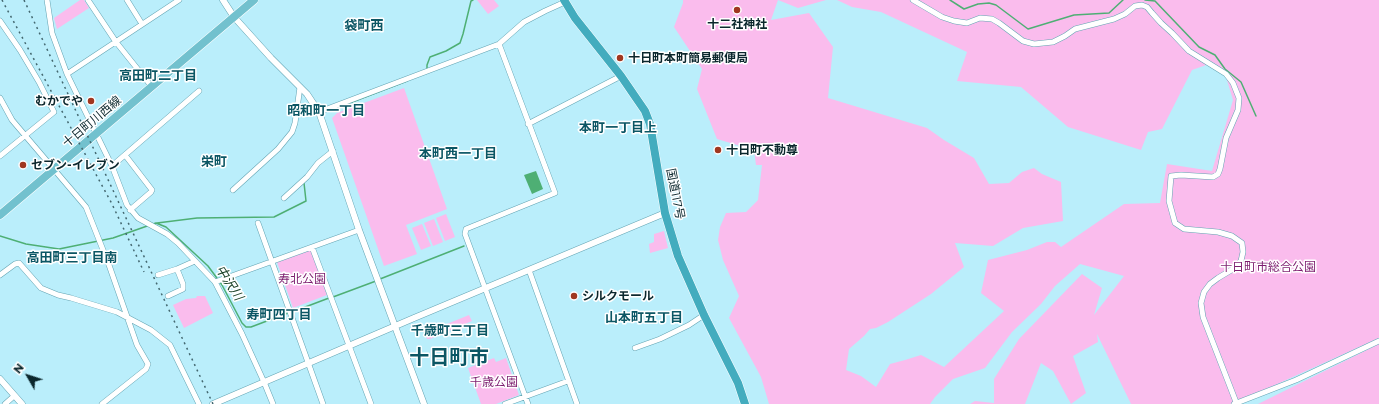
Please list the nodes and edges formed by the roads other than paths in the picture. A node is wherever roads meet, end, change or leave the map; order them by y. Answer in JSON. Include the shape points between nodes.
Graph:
{"nodes":[{"id":1,"x":47,"y":0,"type":"edge"},
{"id":2,"x":88,"y":0,"type":"edge"},
{"id":3,"x":126,"y":0,"type":"edge"},
{"id":4,"x":223,"y":0,"type":"edge"},
{"id":5,"x":254,"y":0,"type":"edge"},
{"id":6,"x":913,"y":0,"type":"edge"},
{"id":7,"x":175,"y":1,"type":"edge"},
{"id":8,"x":565,"y":1,"type":"edge"},
{"id":9,"x":234,"y":17,"type":"junction"},
{"id":10,"x":142,"y":24,"type":"junction"},
{"id":11,"x":1,"y":25,"type":"edge"},
{"id":12,"x":116,"y":42,"type":"junction"},
{"id":13,"x":499,"y":44,"type":"junction"},
{"id":14,"x":67,"y":74,"type":"junction"},
{"id":15,"x":621,"y":76,"type":"junction"},
{"id":16,"x":152,"y":87,"type":"junction"},
{"id":17,"x":300,"y":87,"type":"junction"},
{"id":18,"x":199,"y":91,"type":"dead end"},
{"id":19,"x":0,"y":98,"type":"edge"},
{"id":20,"x":319,"y":112,"type":"junction"},
{"id":21,"x":528,"y":124,"type":"junction"},
{"id":22,"x":96,"y":134,"type":"junction"},
{"id":23,"x":26,"y":135,"type":"junction"},
{"id":24,"x":333,"y":151,"type":"junction"},
{"id":25,"x":0,"y":155,"type":"edge"},
{"id":26,"x":125,"y":155,"type":"junction"},
{"id":27,"x":112,"y":166,"type":"junction"},
{"id":28,"x":54,"y":170,"type":"junction"},
{"id":29,"x":234,"y":190,"type":"dead end"},
{"id":30,"x":284,"y":198,"type":"dead end"},
{"id":31,"x":130,"y":210,"type":"junction"},
{"id":32,"x":665,"y":213,"type":"junction"},
{"id":33,"x":0,"y":215,"type":"edge"},
{"id":34,"x":258,"y":223,"type":"dead end"},
{"id":35,"x":359,"y":230,"type":"junction"},
{"id":36,"x":312,"y":247,"type":"junction"},
{"id":37,"x":195,"y":261,"type":"junction"},
{"id":38,"x":271,"y":262,"type":"junction"},
{"id":39,"x":177,"y":270,"type":"junction"},
{"id":40,"x":529,"y":270,"type":"junction"},
{"id":41,"x":158,"y":274,"type":"dead end"},
{"id":42,"x":0,"y":275,"type":"edge"},
{"id":43,"x":215,"y":282,"type":"junction"},
{"id":44,"x":485,"y":289,"type":"junction"},
{"id":45,"x":168,"y":296,"type":"dead end"},
{"id":46,"x":704,"y":315,"type":"junction"},
{"id":47,"x":127,"y":317,"type":"junction"},
{"id":48,"x":395,"y":326,"type":"junction"},
{"id":49,"x":1379,"y":341,"type":"edge"},
{"id":50,"x":350,"y":346,"type":"junction"},
{"id":51,"x":635,"y":348,"type":"dead end"},
{"id":52,"x":308,"y":363,"type":"junction"},
{"id":53,"x":0,"y":378,"type":"edge"},
{"id":54,"x":568,"y":381,"type":"junction"},
{"id":55,"x":264,"y":382,"type":"junction"},
{"id":56,"x":14,"y":396,"type":"junction"},
{"id":57,"x":525,"y":397,"type":"junction"},
{"id":58,"x":1234,"y":403,"type":"edge"},
{"id":59,"x":5,"y":404,"type":"edge"},
{"id":60,"x":22,"y":404,"type":"edge"},
{"id":61,"x":102,"y":404,"type":"edge"},
{"id":62,"x":199,"y":404,"type":"edge"},
{"id":63,"x":213,"y":404,"type":"edge"},
{"id":64,"x":273,"y":404,"type":"edge"},
{"id":65,"x":323,"y":404,"type":"edge"},
{"id":66,"x":371,"y":404,"type":"edge"},
{"id":67,"x":424,"y":404,"type":"edge"},
{"id":68,"x":505,"y":404,"type":"edge"},
{"id":69,"x":528,"y":404,"type":"edge"},
{"id":70,"x":577,"y":404,"type":"edge"},
{"id":71,"x":745,"y":404,"type":"edge"}],
"edges":[{"from":1,"to":14,"type":"street","via":[[52,33]]},
{"from":2,"to":12,"type":"street"},
{"from":3,"to":10,"type":"street"},
{"from":4,"to":9,"type":"street"},
{"from":5,"to":9,"type":"main road","name":"十日町川西線"},
{"from":6,"to":58,"type":"street","via":[[954,21],[967,23],[980,18],[992,19],[1023,41],[1034,44],[1053,42],[1075,29],[1114,19],[1135,6],[1142,5],[1152,12],[1189,52],[1226,74],[1239,98],[1238,110],[1226,138],[1218,174],[1213,177],[1171,176],[1169,201],[1175,223],[1184,228],[1232,236],[1242,243],[1241,261],[1234,269],[1210,284],[1201,303],[1203,316]]},
{"from":7,"to":10,"type":"street"},
{"from":8,"to":13,"type":"street","via":[[524,22]]},
{"from":8,"to":15,"type":"highway","name":"国道117号","via":[[575,18]]},
{"from":9,"to":16,"type":"main road","name":"十日町川西線"},
{"from":9,"to":17,"type":"street"},
{"from":10,"to":12,"type":"street"},
{"from":11,"to":23,"type":"street","via":[[20,50],[54,112]]},
{"from":12,"to":14,"type":"street"},
{"from":12,"to":16,"type":"street"},
{"from":13,"to":20,"type":"street"},
{"from":13,"to":21,"type":"street"},
{"from":14,"to":22,"type":"street"},
{"from":15,"to":21,"type":"street"},
{"from":15,"to":32,"type":"highway","name":"国道117号","via":[[643,108],[650,124]]},
{"from":16,"to":22,"type":"main road","name":"十日町川西線"},
{"from":17,"to":20,"type":"street"},
{"from":17,"to":29,"type":"street","via":[[292,132],[278,149]]},
{"from":18,"to":26,"type":"street"},
{"from":19,"to":23,"type":"street","via":[[12,120]]},
{"from":20,"to":24,"type":"street"},
{"from":21,"to":44,"type":"street","via":[[555,193],[466,229],[465,234]]},
{"from":22,"to":27,"type":"street"},
{"from":22,"to":28,"type":"main road","name":"十日町川西線"},
{"from":23,"to":25,"type":"street"},
{"from":23,"to":28,"type":"street"},
{"from":24,"to":30,"type":"street"},
{"from":24,"to":35,"type":"street"},
{"from":26,"to":27,"type":"street"},
{"from":26,"to":31,"type":"street","via":[[152,190]]},
{"from":27,"to":31,"type":"street"},
{"from":28,"to":33,"type":"main road","name":"十日町川西線"},
{"from":28,"to":47,"type":"street","via":[[86,207]]},
{"from":31,"to":37,"type":"street","via":[[138,218],[167,234]]},
{"from":32,"to":40,"type":"street"},
{"from":32,"to":46,"type":"highway","name":"国道117号","via":[[678,256]]},
{"from":34,"to":38,"type":"street"},
{"from":35,"to":36,"type":"street"},
{"from":35,"to":48,"type":"street"},
{"from":36,"to":38,"type":"street"},
{"from":36,"to":50,"type":"street"},
{"from":37,"to":39,"type":"street"},
{"from":37,"to":43,"type":"street"},
{"from":38,"to":43,"type":"street"},
{"from":38,"to":52,"type":"street"},
{"from":39,"to":41,"type":"street"},
{"from":39,"to":45,"type":"street","via":[[183,289]]},
{"from":40,"to":44,"type":"street"},
{"from":40,"to":54,"type":"street"},
{"from":42,"to":47,"type":"street","via":[[19,263],[41,288]]},
{"from":43,"to":55,"type":"street"},
{"from":44,"to":48,"type":"street"},
{"from":44,"to":57,"type":"street"},
{"from":46,"to":51,"type":"street","via":[[660,340]]},
{"from":46,"to":71,"type":"highway","name":"国道117号","via":[[738,383]]},
{"from":47,"to":61,"type":"street","via":[[137,345],[148,364],[146,369]]},
{"from":47,"to":62,"type":"street","via":[[151,330],[170,345]]},
{"from":48,"to":50,"type":"street"},
{"from":48,"to":67,"type":"street"},
{"from":49,"to":58,"type":"street","via":[[1296,380]]},
{"from":50,"to":52,"type":"street"},
{"from":50,"to":66,"type":"street"},
{"from":52,"to":55,"type":"street"},
{"from":52,"to":65,"type":"street"},
{"from":53,"to":56,"type":"street"},
{"from":54,"to":57,"type":"street"},
{"from":54,"to":70,"type":"street"},
{"from":55,"to":63,"type":"street"},
{"from":55,"to":64,"type":"street"},
{"from":56,"to":59,"type":"street"},
{"from":56,"to":60,"type":"street"},
{"from":57,"to":68,"type":"street"},
{"from":57,"to":69,"type":"street"}]}
